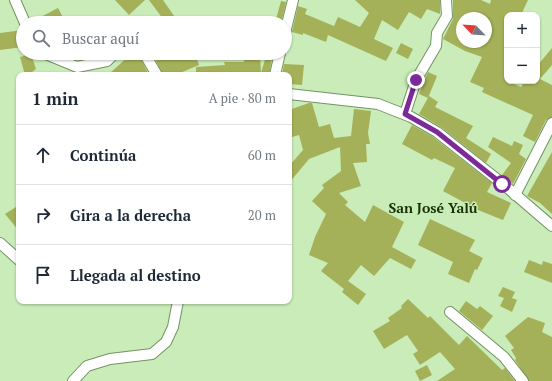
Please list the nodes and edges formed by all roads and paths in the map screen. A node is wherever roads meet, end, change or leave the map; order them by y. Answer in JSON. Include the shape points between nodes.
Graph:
{"nodes":[{"id":1,"x":15,"y":0,"type":"edge"},
{"id":2,"x":293,"y":0,"type":"edge"},
{"id":3,"x":446,"y":0,"type":"edge"},
{"id":4,"x":22,"y":16,"type":"edge"},
{"id":5,"x":289,"y":16,"type":"edge"},
{"id":6,"x":60,"y":60,"type":"edge"},
{"id":7,"x":108,"y":60,"type":"edge"},
{"id":8,"x":148,"y":60,"type":"edge"},
{"id":9,"x":278,"y":60,"type":"edge"},
{"id":10,"x":155,"y":72,"type":"edge"},
{"id":11,"x":276,"y":72,"type":"edge"},
{"id":12,"x":292,"y":94,"type":"edge"},
{"id":13,"x":405,"y":114,"type":"junction"},
{"id":14,"x":552,"y":123,"type":"edge"},
{"id":15,"x":515,"y":195,"type":"junction"},
{"id":16,"x":552,"y":226,"type":"edge"},
{"id":17,"x":0,"y":243,"type":"edge"},
{"id":18,"x":16,"y":257,"type":"edge"},
{"id":19,"x":177,"y":304,"type":"edge"},
{"id":20,"x":450,"y":312,"type":"dead end"},
{"id":21,"x":73,"y":381,"type":"edge"},
{"id":22,"x":523,"y":381,"type":"edge"}],
"edges":[{"from":1,"to":4,"type":"street"},
{"from":2,"to":5,"type":"street"},
{"from":3,"to":13,"type":"street","via":[[447,16],[437,33],[436,46],[416,80]]},
{"from":6,"to":7,"type":"street","via":[[77,67]]},
{"from":8,"to":10,"type":"street"},
{"from":9,"to":11,"type":"street"},
{"from":12,"to":13,"type":"street","via":[[378,104]]},
{"from":13,"to":15,"type":"street","via":[[437,132]]},
{"from":14,"to":15,"type":"street"},
{"from":15,"to":16,"type":"street"},
{"from":17,"to":18,"type":"street"},
{"from":19,"to":21,"type":"street","via":[[173,328],[166,342],[152,354],[110,359],[87,366]]},
{"from":20,"to":22,"type":"street","via":[[504,357]]}]}
